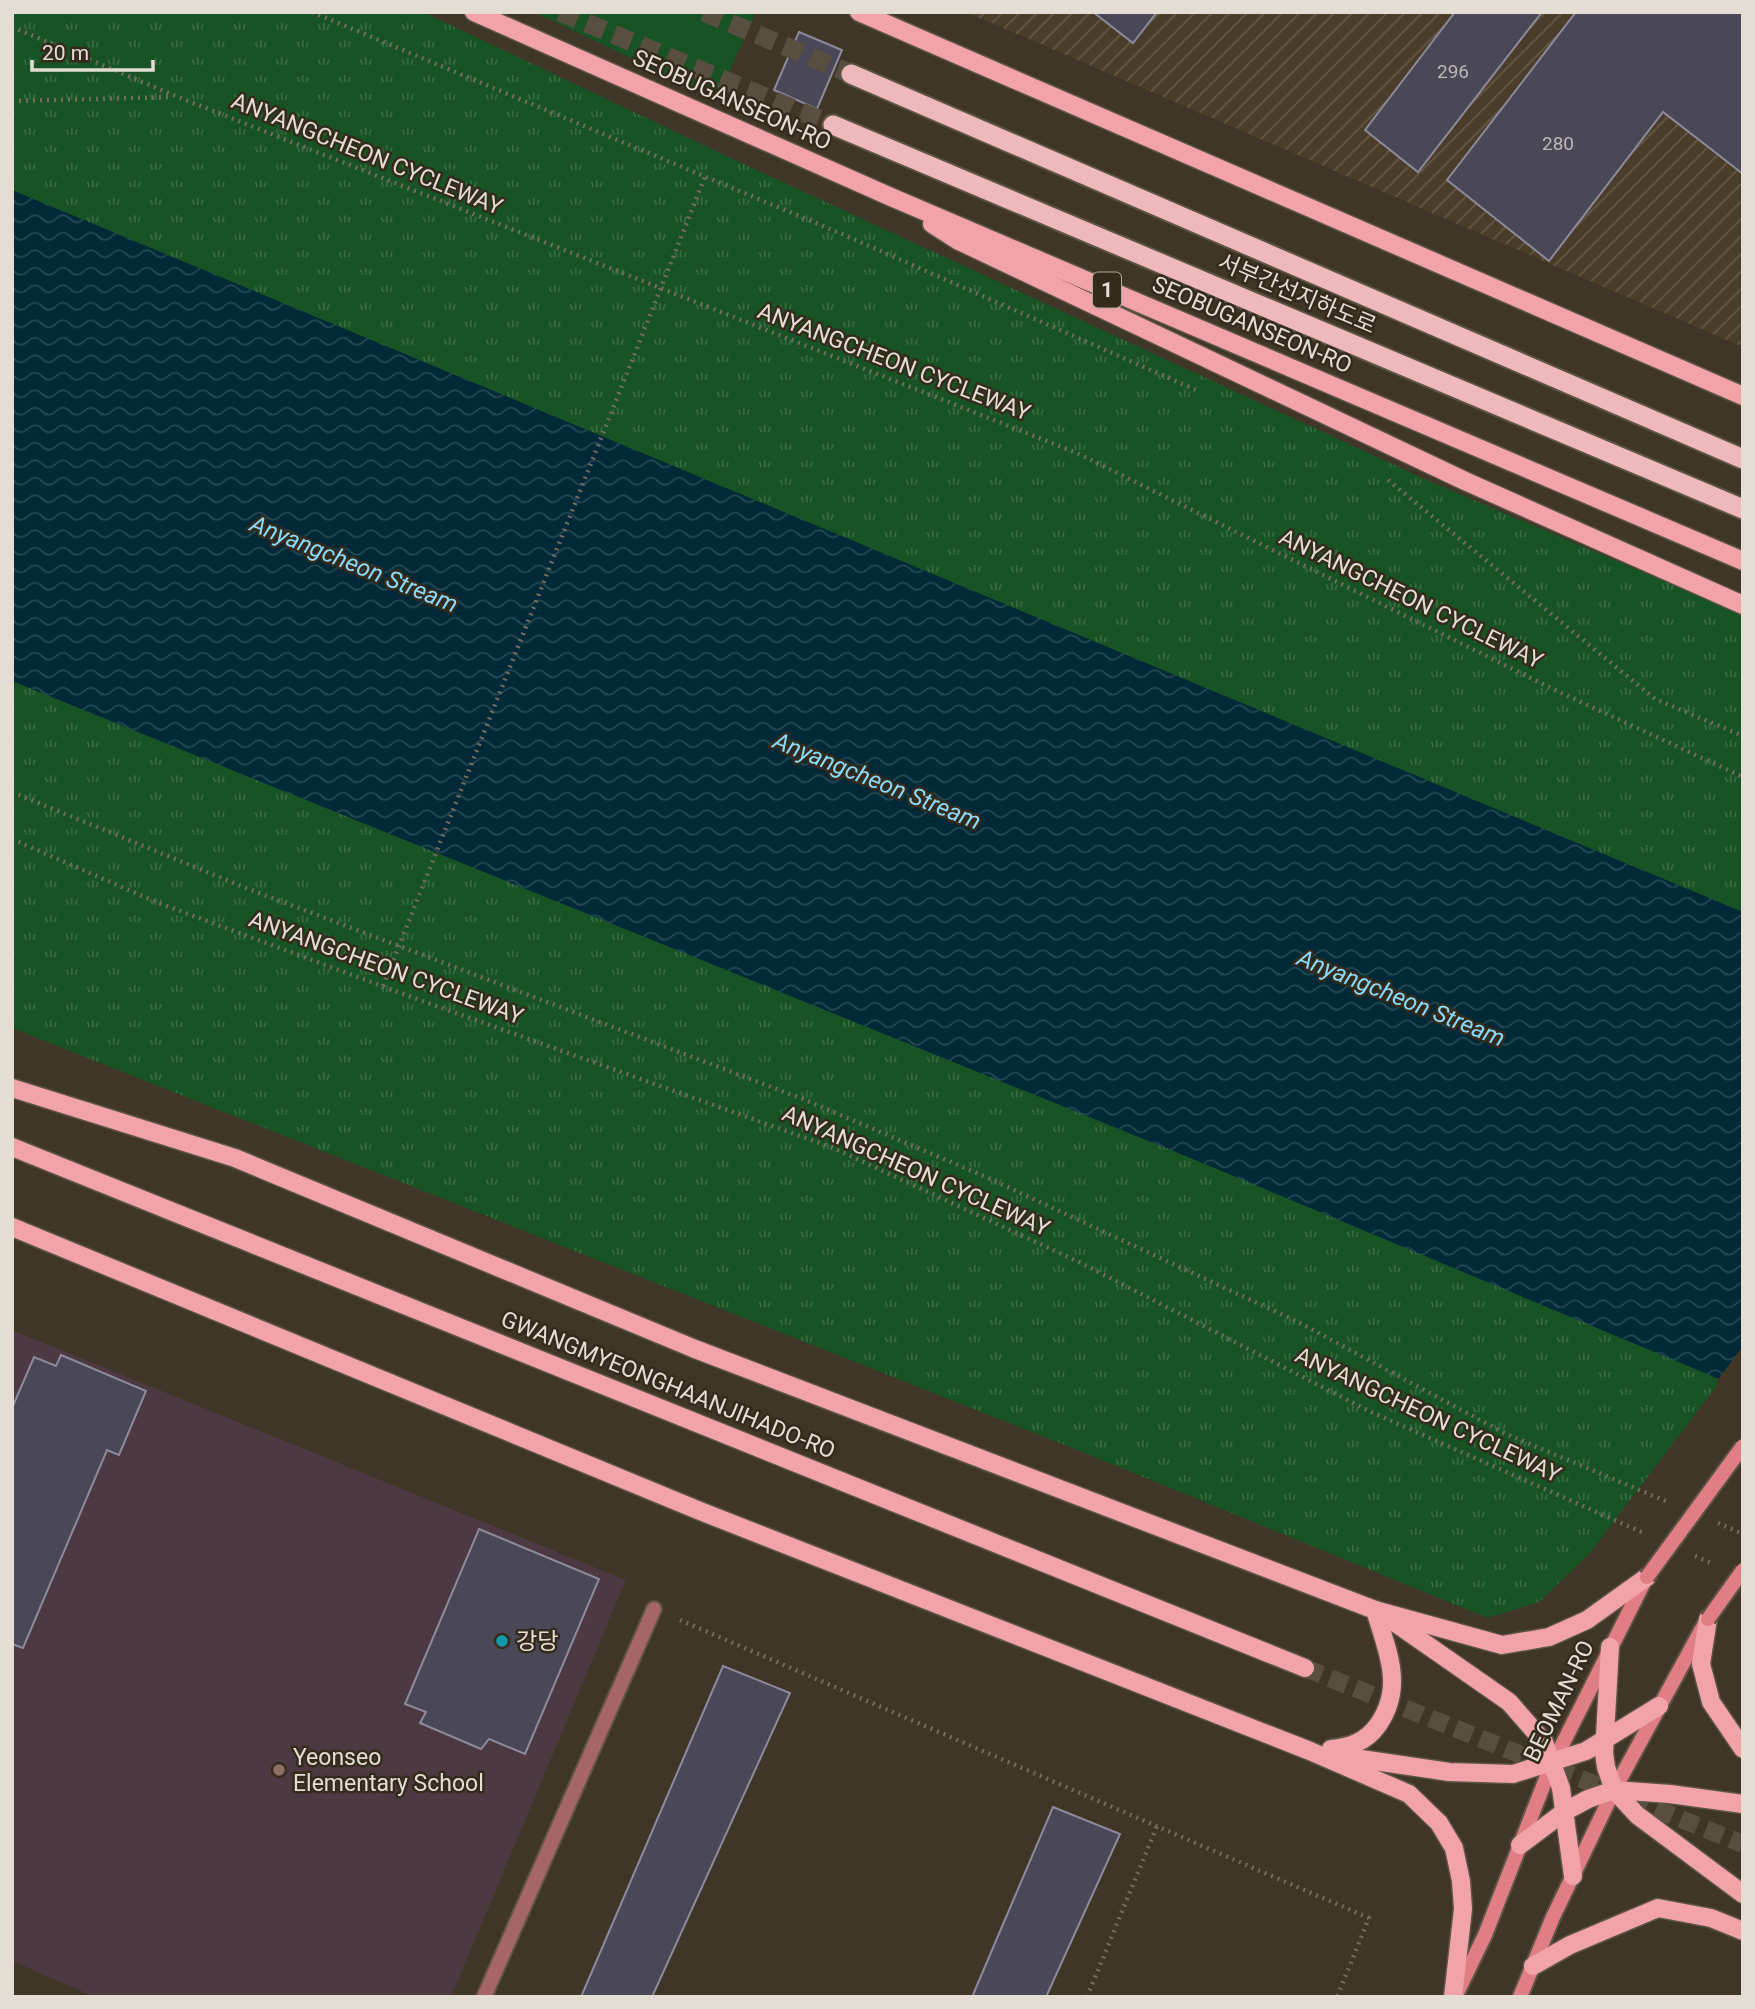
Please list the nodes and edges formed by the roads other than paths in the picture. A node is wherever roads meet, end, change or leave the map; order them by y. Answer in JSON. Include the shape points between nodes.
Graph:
{"nodes":[{"id":1,"x":474,"y":12,"type":"edge"},
{"id":2,"x":859,"y":12,"type":"edge"},
{"id":3,"x":851,"y":74,"type":"tunnel mouth"},
{"id":4,"x":833,"y":125,"type":"tunnel mouth"},
{"id":5,"x":891,"y":197,"type":"junction"},
{"id":6,"x":1743,"y":396,"type":"edge"},
{"id":7,"x":1743,"y":459,"type":"edge"},
{"id":8,"x":1743,"y":509,"type":"edge"},
{"id":9,"x":1743,"y":561,"type":"edge"},
{"id":10,"x":1743,"y":605,"type":"edge"},
{"id":11,"x":12,"y":1088,"type":"edge"},
{"id":12,"x":12,"y":1147,"type":"edge"},
{"id":13,"x":12,"y":1227,"type":"edge"},
{"id":14,"x":1743,"y":1446,"type":"edge"},
{"id":15,"x":1743,"y":1570,"type":"edge"},
{"id":16,"x":1647,"y":1577,"type":"junction"},
{"id":17,"x":654,"y":1609,"type":"road end"},
{"id":18,"x":1375,"y":1609,"type":"junction"},
{"id":19,"x":1708,"y":1619,"type":"junction"},
{"id":20,"x":1610,"y":1647,"type":"junction"},
{"id":21,"x":1305,"y":1668,"type":"tunnel mouth"},
{"id":22,"x":1659,"y":1706,"type":"junction"},
{"id":23,"x":1604,"y":1738,"type":"junction"},
{"id":24,"x":1743,"y":1749,"type":"edge"},
{"id":25,"x":1310,"y":1751,"type":"junction"},
{"id":26,"x":1553,"y":1763,"type":"junction"},
{"id":27,"x":1614,"y":1790,"type":"junction"},
{"id":28,"x":1743,"y":1804,"type":"edge"},
{"id":29,"x":1564,"y":1812,"type":"junction"},
{"id":30,"x":1520,"y":1845,"type":"junction"},
{"id":31,"x":1573,"y":1876,"type":"junction"},
{"id":32,"x":1743,"y":1894,"type":"edge"},
{"id":33,"x":1743,"y":1931,"type":"edge"},
{"id":34,"x":1533,"y":1966,"type":"junction"},
{"id":35,"x":484,"y":1997,"type":"edge"},
{"id":36,"x":1454,"y":1997,"type":"edge"},
{"id":37,"x":1520,"y":1997,"type":"edge"}],
"edges":[{"from":1,"to":5,"type":"main road","name":"SEOBUGANSEON-RO","number":"1"},
{"from":2,"to":6,"type":"main road"},
{"from":3,"to":7,"type":"highway","name":"서부간선지하도로"},
{"from":4,"to":8,"type":"highway","name":"서부간선지하도로"},
{"from":5,"to":9,"type":"main road","name":"SEOBUGANSEON-RO","number":"1"},
{"from":5,"to":10,"type":"main road","via":[[957,240],[1465,481]]},
{"from":11,"to":18,"type":"main road","via":[[235,1158],[695,1349]]},
{"from":12,"to":21,"type":"main road","name":"GWANGMYEONGHAANJIHADO-RO"},
{"from":13,"to":25,"type":"main road","via":[[713,1516]]},
{"from":14,"to":16,"type":"main road","name":"BEOMAN-RO","bridge":true},
{"from":15,"to":19,"type":"main road","bridge":true},
{"from":16,"to":18,"type":"main road","via":[[1587,1620],[1549,1637],[1502,1645]]},
{"from":16,"to":20,"type":"main road","name":"BEOMAN-RO"},
{"from":17,"to":35,"type":"lane"},
{"from":18,"to":25,"type":"main road","via":[[1392,1671],[1394,1688],[1388,1711],[1373,1732],[1351,1746]]},
{"from":18,"to":26,"type":"main road","via":[[1509,1702],[1544,1742]]},
{"from":19,"to":22,"type":"main road"},
{"from":19,"to":24,"type":"main road","via":[[1701,1664],[1712,1702]]},
{"from":20,"to":23,"type":"main road"},
{"from":20,"to":26,"type":"main road","name":"BEOMAN-RO"},
{"from":22,"to":23,"type":"main road"},
{"from":22,"to":27,"type":"main road"},
{"from":23,"to":26,"type":"main road","via":[[1586,1751]]},
{"from":23,"to":27,"type":"main road","via":[[1606,1767]]},
{"from":25,"to":26,"type":"main road","via":[[1449,1772],[1513,1774]]},
{"from":25,"to":36,"type":"main road","via":[[1409,1794],[1439,1823],[1454,1848],[1463,1909]]},
{"from":26,"to":29,"type":"main road"},
{"from":26,"to":30,"type":"main road","name":"BEOMAN-RO"},
{"from":27,"to":28,"type":"main road"},
{"from":27,"to":29,"type":"main road"},
{"from":27,"to":31,"type":"main road"},
{"from":27,"to":32,"type":"main road","via":[[1637,1815]]},
{"from":29,"to":30,"type":"main road"},
{"from":29,"to":31,"type":"main road"},
{"from":30,"to":36,"type":"main road","name":"BEOMAN-RO","via":[[1485,1935]]},
{"from":31,"to":34,"type":"main road"},
{"from":33,"to":34,"type":"main road","via":[[1711,1918],[1658,1908]]},
{"from":34,"to":37,"type":"main road"}]}
